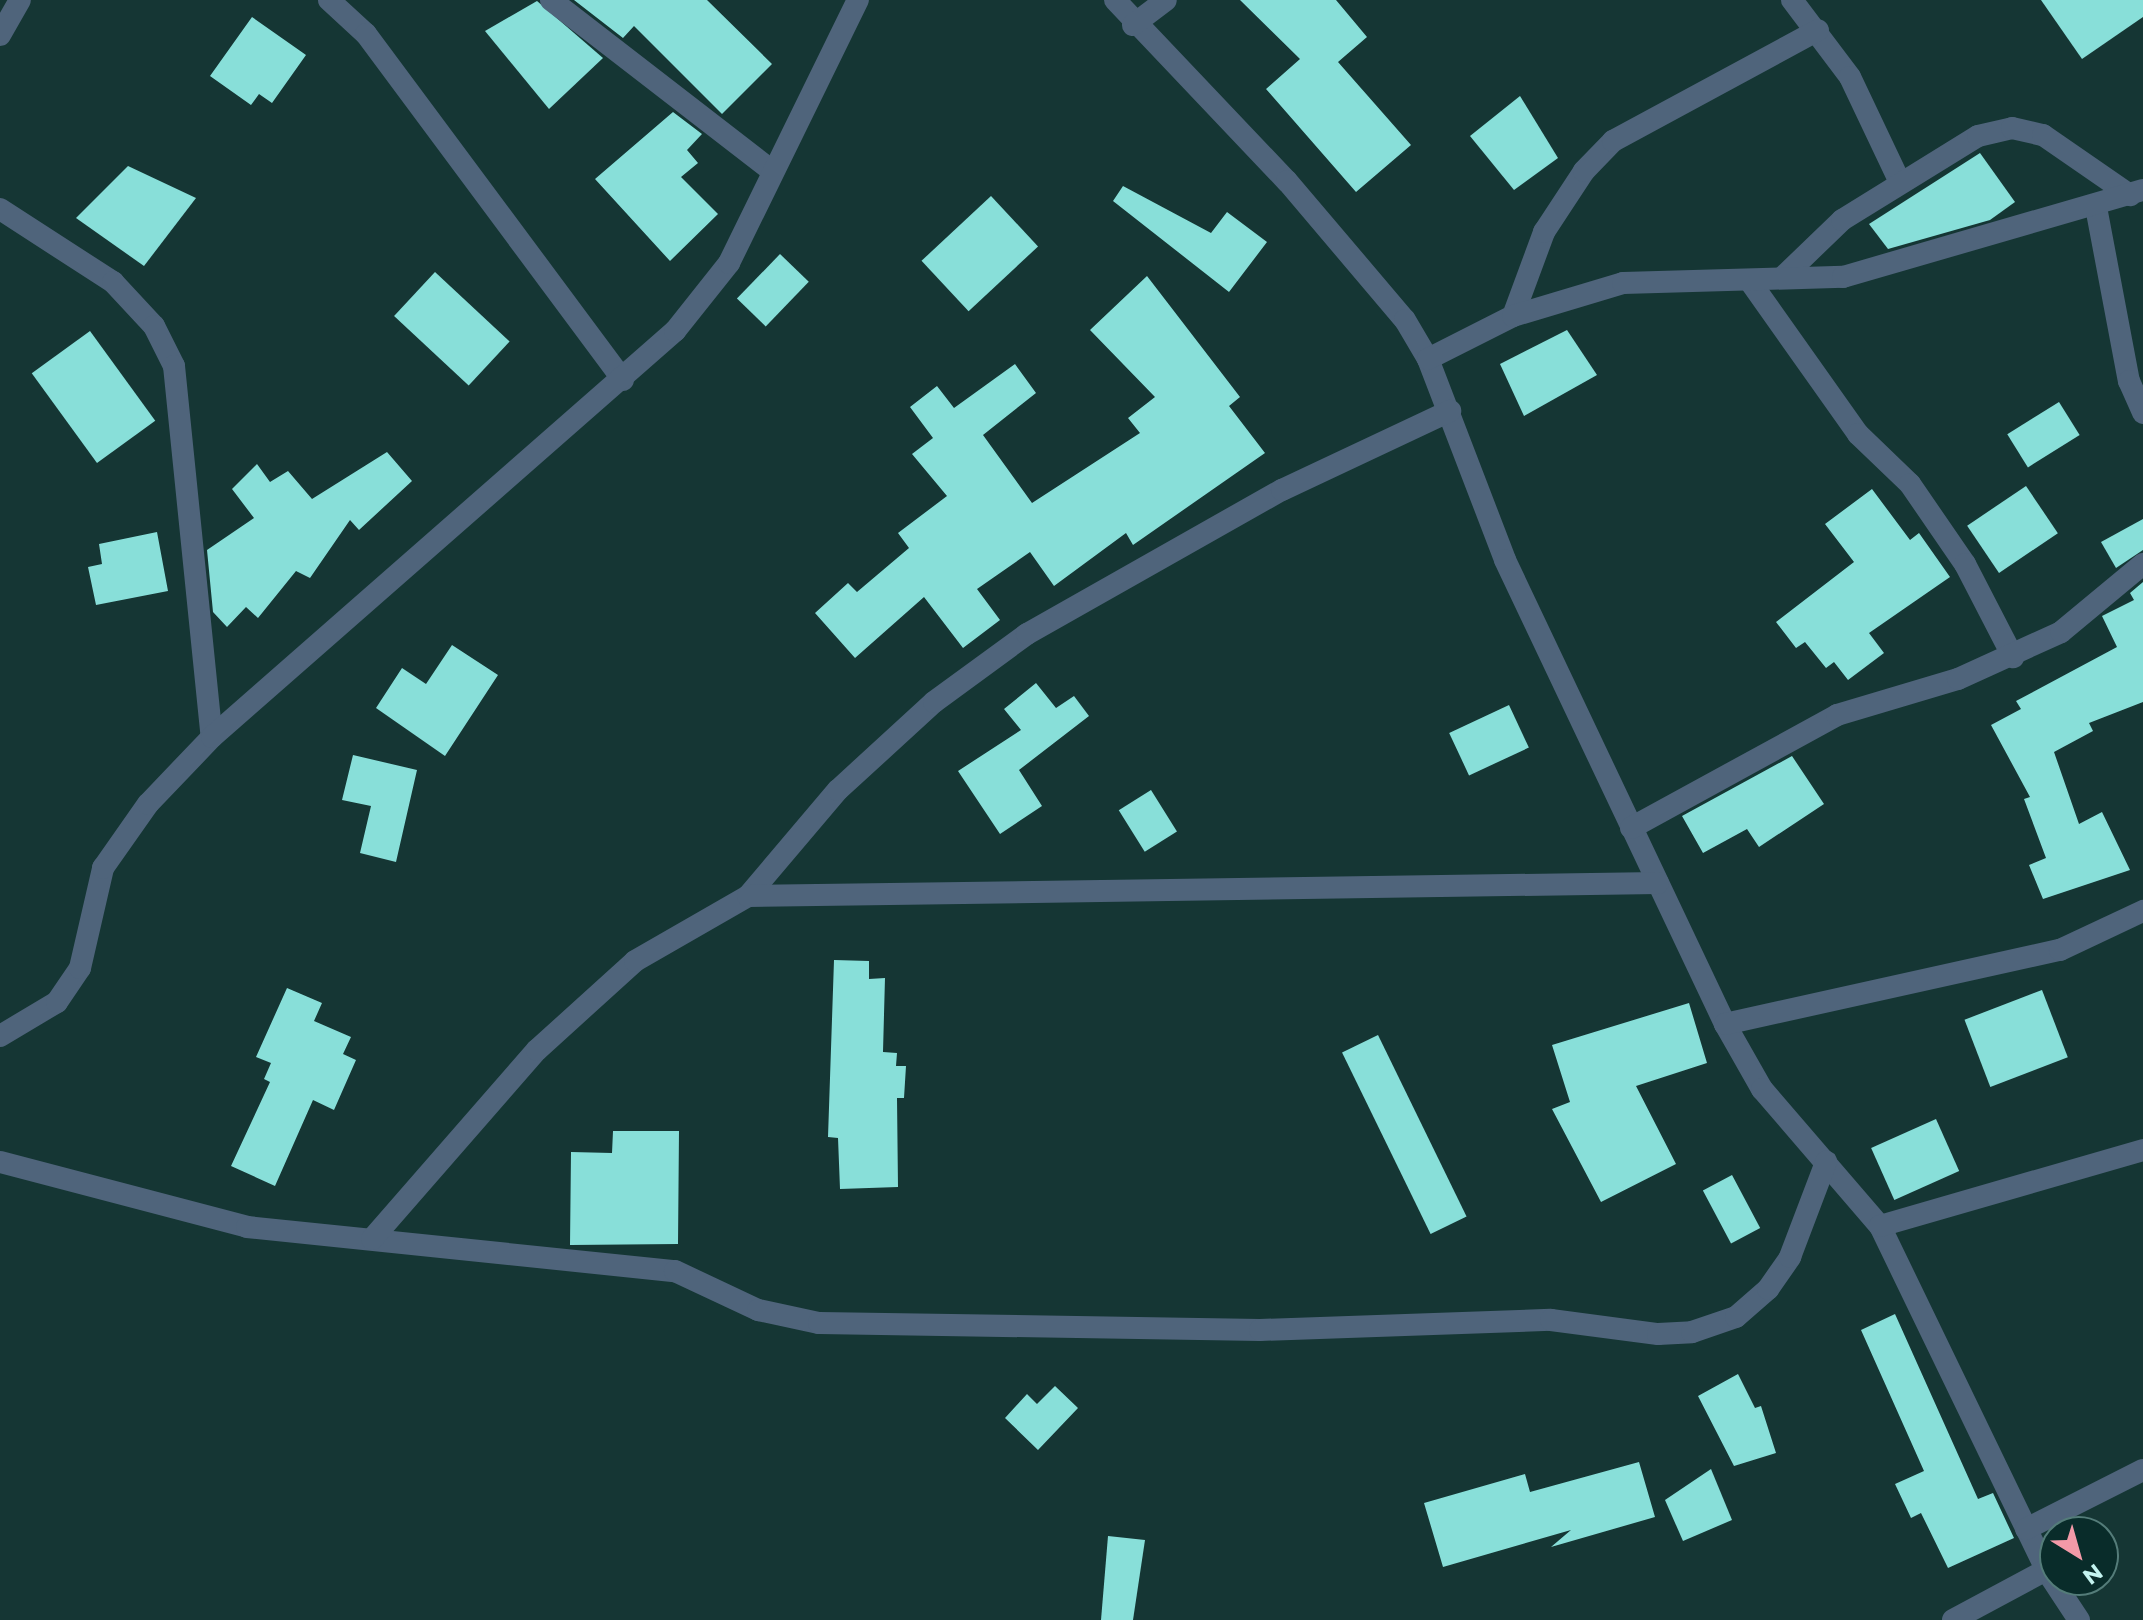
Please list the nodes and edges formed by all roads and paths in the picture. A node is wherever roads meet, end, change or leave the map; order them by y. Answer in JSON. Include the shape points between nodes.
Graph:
{"nodes":[{"id":1,"x":20,"y":0,"type":"edge"},
{"id":2,"x":329,"y":0,"type":"edge"},
{"id":3,"x":551,"y":0,"type":"edge"},
{"id":4,"x":1115,"y":0,"type":"edge"},
{"id":5,"x":1166,"y":0,"type":"edge"},
{"id":6,"x":1792,"y":0,"type":"edge"},
{"id":7,"x":853,"y":2,"type":"edge"},
{"id":8,"x":1133,"y":25,"type":"junction"},
{"id":9,"x":1818,"y":30,"type":"junction"},
{"id":10,"x":0,"y":35,"type":"edge"},
{"id":11,"x":772,"y":171,"type":"junction"},
{"id":12,"x":1899,"y":180,"type":"junction"},
{"id":13,"x":2136,"y":192,"type":"edge"},
{"id":14,"x":2096,"y":207,"type":"junction"},
{"id":15,"x":0,"y":209,"type":"edge"},
{"id":16,"x":1783,"y":277,"type":"junction"},
{"id":17,"x":1749,"y":280,"type":"junction"},
{"id":18,"x":1513,"y":316,"type":"junction"},
{"id":19,"x":1428,"y":359,"type":"junction"},
{"id":20,"x":623,"y":380,"type":"junction"},
{"id":21,"x":1450,"y":411,"type":"junction"},
{"id":22,"x":2143,"y":413,"type":"edge"},
{"id":23,"x":2143,"y":564,"type":"edge"},
{"id":24,"x":2013,"y":657,"type":"junction"},
{"id":25,"x":212,"y":737,"type":"junction"},
{"id":26,"x":1631,"y":828,"type":"junction"},
{"id":27,"x":1658,"y":883,"type":"junction"},
{"id":28,"x":748,"y":896,"type":"junction"},
{"id":29,"x":2143,"y":911,"type":"edge"},
{"id":30,"x":1725,"y":1024,"type":"junction"},
{"id":31,"x":0,"y":1036,"type":"edge"},
{"id":32,"x":2143,"y":1150,"type":"edge"},
{"id":33,"x":0,"y":1162,"type":"edge"},
{"id":34,"x":1826,"y":1162,"type":"junction"},
{"id":35,"x":1880,"y":1226,"type":"junction"},
{"id":36,"x":372,"y":1239,"type":"junction"},
{"id":37,"x":2143,"y":1470,"type":"edge"},
{"id":38,"x":2026,"y":1529,"type":"junction"},
{"id":39,"x":2039,"y":1556,"type":"edge"},
{"id":40,"x":2039,"y":1574,"type":"edge"},
{"id":41,"x":2063,"y":1596,"type":"edge"},
{"id":42,"x":1953,"y":1620,"type":"edge"},
{"id":43,"x":2079,"y":1620,"type":"edge"}],
"edges":[{"from":1,"to":10,"type":"street"},
{"from":2,"to":20,"type":"street","via":[[366,34]]},
{"from":3,"to":11,"type":"street"},
{"from":4,"to":8,"type":"street"},
{"from":5,"to":8,"type":"street"},
{"from":6,"to":9,"type":"street"},
{"from":7,"to":11,"type":"street"},
{"from":8,"to":19,"type":"street","via":[[1346,246]]},
{"from":9,"to":12,"type":"street","via":[[1850,77]]},
{"from":9,"to":18,"type":"street","via":[[1613,141],[1584,171],[1544,232]]},
{"from":11,"to":20,"type":"street","via":[[729,263]]},
{"from":12,"to":13,"type":"street","via":[[1978,136],[2012,128],[2043,135]]},
{"from":12,"to":16,"type":"street","via":[[1842,220]]},
{"from":13,"to":14,"type":"street"},
{"from":14,"to":16,"type":"street","via":[[1843,277]]},
{"from":14,"to":22,"type":"street","via":[[2129,381]]},
{"from":15,"to":25,"type":"street","via":[[113,282],[154,326],[174,366]]},
{"from":16,"to":17,"type":"street"},
{"from":17,"to":18,"type":"street","via":[[1623,283]]},
{"from":17,"to":24,"type":"street","via":[[1858,434],[1910,484],[1973,577]]},
{"from":18,"to":19,"type":"street"},
{"from":19,"to":21,"type":"street"},
{"from":20,"to":25,"type":"street"},
{"from":21,"to":26,"type":"street","via":[[1505,560]]},
{"from":21,"to":28,"type":"street","via":[[1282,490],[1027,634],[934,702],[838,790]]},
{"from":23,"to":24,"type":"street","via":[[2061,632]]},
{"from":24,"to":26,"type":"street","via":[[1837,715]]},
{"from":25,"to":31,"type":"street","via":[[148,804],[103,868],[80,968],[57,1002]]},
{"from":26,"to":27,"type":"street"},
{"from":27,"to":28,"type":"street"},
{"from":27,"to":30,"type":"street"},
{"from":28,"to":36,"type":"street","via":[[624,971],[537,1050]]},
{"from":29,"to":30,"type":"street","via":[[2060,950]]},
{"from":30,"to":34,"type":"street","via":[[1762,1089]]},
{"from":32,"to":35,"type":"street"},
{"from":33,"to":36,"type":"street","via":[[247,1227]]},
{"from":34,"to":35,"type":"street"},
{"from":34,"to":36,"type":"street","via":[[1790,1257],[1768,1289],[1736,1317],[1658,1334],[1551,1320],[1260,1330],[819,1323],[758,1310],[675,1271]]},
{"from":35,"to":38,"type":"street"},
{"from":37,"to":38,"type":"street"},
{"from":38,"to":39,"type":"street"},
{"from":40,"to":42,"type":"street"},
{"from":41,"to":43,"type":"street"}]}
